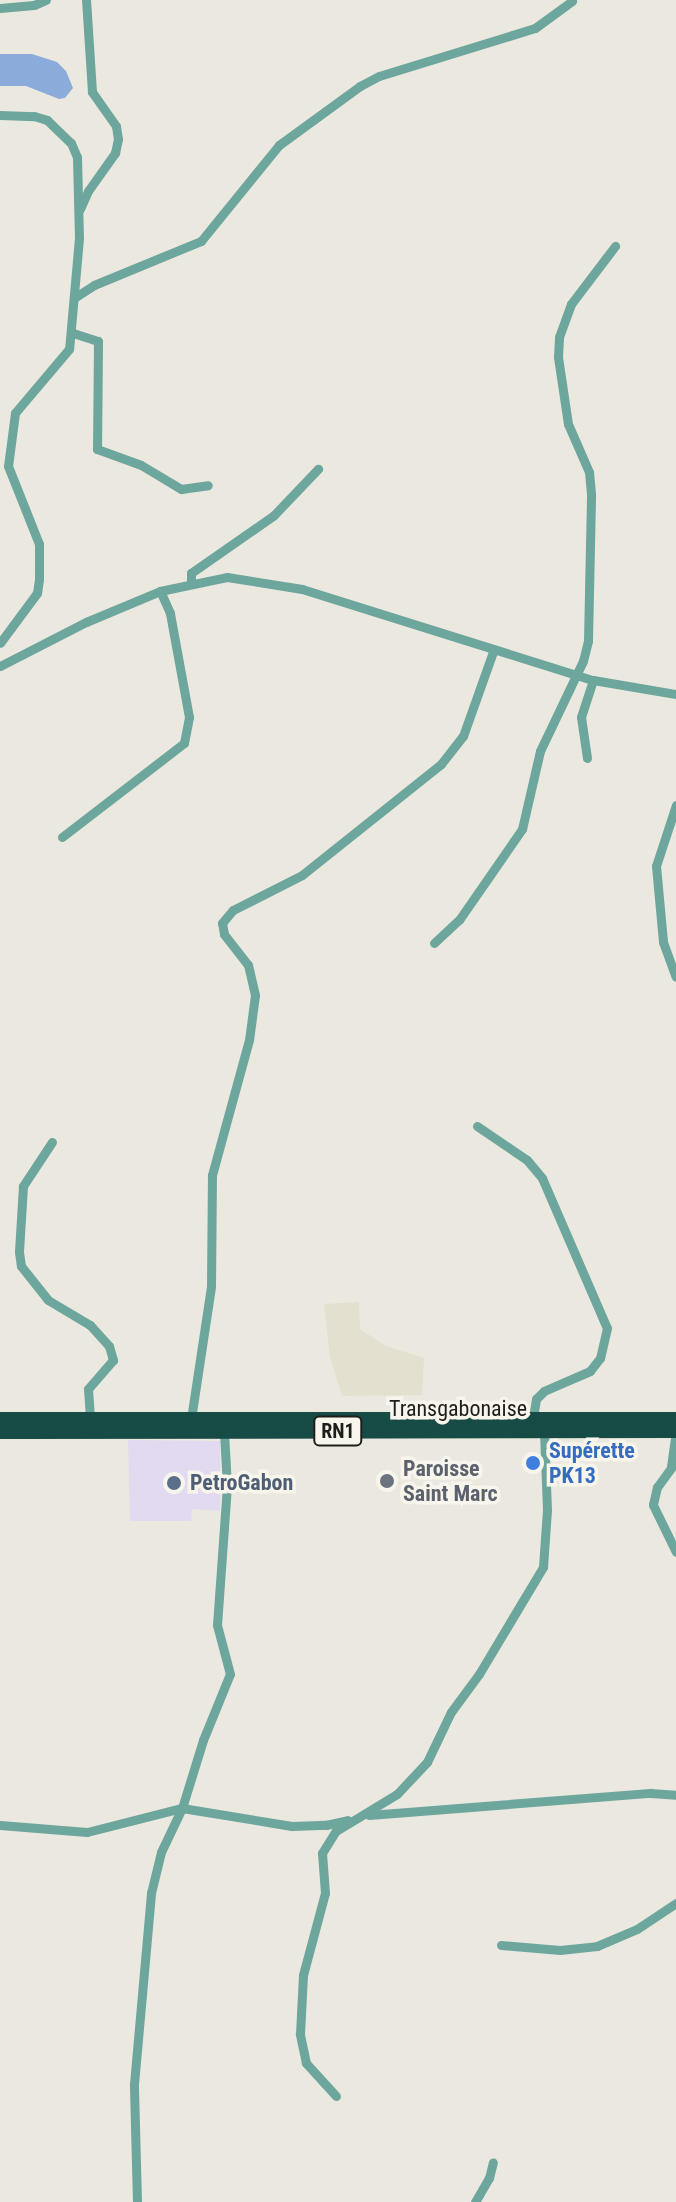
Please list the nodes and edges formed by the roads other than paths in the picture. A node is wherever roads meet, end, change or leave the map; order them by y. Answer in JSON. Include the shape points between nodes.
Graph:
{"nodes":[{"id":1,"x":46,"y":0,"type":"edge"},
{"id":2,"x":86,"y":0,"type":"edge"},
{"id":3,"x":572,"y":1,"type":"edge"},
{"id":4,"x":0,"y":8,"type":"edge"},
{"id":5,"x":0,"y":115,"type":"edge"},
{"id":6,"x":78,"y":212,"type":"junction"},
{"id":7,"x":615,"y":246,"type":"dead end"},
{"id":8,"x":74,"y":298,"type":"junction"},
{"id":9,"x":73,"y":333,"type":"junction"},
{"id":10,"x":318,"y":469,"type":"dead end"},
{"id":11,"x":208,"y":485,"type":"dead end"},
{"id":12,"x":191,"y":582,"type":"junction"},
{"id":13,"x":160,"y":591,"type":"junction"},
{"id":14,"x":0,"y":643,"type":"edge"},
{"id":15,"x":494,"y":649,"type":"junction"},
{"id":16,"x":0,"y":666,"type":"edge"},
{"id":17,"x":576,"y":675,"type":"junction"},
{"id":18,"x":593,"y":680,"type":"junction"},
{"id":19,"x":676,"y":694,"type":"edge"},
{"id":20,"x":587,"y":758,"type":"dead end"},
{"id":21,"x":676,"y":805,"type":"edge"},
{"id":22,"x":62,"y":837,"type":"dead end"},
{"id":23,"x":434,"y":943,"type":"dead end"},
{"id":24,"x":676,"y":977,"type":"edge"},
{"id":25,"x":477,"y":1126,"type":"dead end"},
{"id":26,"x":52,"y":1142,"type":"dead end"},
{"id":27,"x":0,"y":1419,"type":"edge"},
{"id":28,"x":191,"y":1419,"type":"junction"},
{"id":29,"x":533,"y":1419,"type":"junction"},
{"id":30,"x":676,"y":1419,"type":"edge"},
{"id":31,"x":90,"y":1420,"type":"junction"},
{"id":32,"x":544,"y":1431,"type":"junction"},
{"id":33,"x":676,"y":1431,"type":"edge"},
{"id":34,"x":0,"y":1432,"type":"edge"},
{"id":35,"x":224,"y":1432,"type":"junction"},
{"id":36,"x":676,"y":1552,"type":"edge"},
{"id":37,"x":676,"y":1795,"type":"edge"},
{"id":38,"x":182,"y":1808,"type":"junction"},
{"id":39,"x":360,"y":1817,"type":"junction"},
{"id":40,"x":0,"y":1825,"type":"edge"},
{"id":41,"x":676,"y":1903,"type":"edge"},
{"id":42,"x":501,"y":1945,"type":"dead end"},
{"id":43,"x":336,"y":2096,"type":"dead end"},
{"id":44,"x":493,"y":2162,"type":"dead end"},
{"id":45,"x":137,"y":2202,"type":"edge"},
{"id":46,"x":475,"y":2202,"type":"edge"}],
"edges":[{"from":1,"to":4,"type":"street"},
{"from":2,"to":6,"type":"street","via":[[92,92],[116,126],[118,139],[115,153]]},
{"from":3,"to":8,"type":"street","via":[[535,28],[360,86],[279,145],[201,241]]},
{"from":5,"to":6,"type":"street","via":[[47,120],[65,135],[77,157]]},
{"from":6,"to":8,"type":"street"},
{"from":7,"to":17,"type":"street","via":[[571,304],[559,337],[568,424],[589,472],[591,494],[588,641]]},
{"from":8,"to":9,"type":"street"},
{"from":9,"to":11,"type":"street","via":[[98,341],[97,449],[141,465],[181,489]]},
{"from":9,"to":14,"type":"street","via":[[69,349],[15,413],[8,466],[39,544],[39,579],[37,593]]},
{"from":10,"to":12,"type":"street","via":[[274,515],[191,573]]},
{"from":12,"to":13,"type":"street"},
{"from":12,"to":15,"type":"street","via":[[227,577],[278,583]]},
{"from":13,"to":16,"type":"street"},
{"from":13,"to":22,"type":"street","via":[[170,613],[189,717],[184,743]]},
{"from":15,"to":17,"type":"street"},
{"from":15,"to":28,"type":"street","via":[[463,736],[441,764],[302,875],[233,910],[222,923],[224,934],[248,965],[255,995],[249,1040],[212,1175],[211,1286]]},
{"from":17,"to":18,"type":"street"},
{"from":17,"to":23,"type":"street","via":[[540,751],[522,829],[459,920]]},
{"from":18,"to":19,"type":"street"},
{"from":18,"to":20,"type":"street","via":[[581,717]]},
{"from":21,"to":24,"type":"street","via":[[656,866],[663,942]]},
{"from":25,"to":29,"type":"street","via":[[527,1160],[542,1178],[607,1328],[600,1358],[590,1371],[544,1391],[536,1399]]},
{"from":26,"to":31,"type":"street","via":[[23,1186],[19,1252],[21,1266],[48,1300],[90,1325],[109,1346],[113,1360],[88,1389]]},
{"from":27,"to":31,"type":"highway","name":"Transgabonaise","number":"RN1"},
{"from":28,"to":29,"type":"highway","name":"Transgabonaise","number":"RN1"},
{"from":28,"to":31,"type":"highway","name":"Transgabonaise","number":"RN1"},
{"from":29,"to":30,"type":"highway","name":"Transgabonaise","number":"RN1"},
{"from":32,"to":33,"type":"highway","name":"Transgabonaise","number":"RN1"},
{"from":32,"to":35,"type":"highway","name":"Transgabonaise","number":"RN1"},
{"from":32,"to":39,"type":"street","via":[[543,1567],[451,1712],[427,1762],[397,1794]]},
{"from":33,"to":36,"type":"street","via":[[671,1468],[657,1487],[653,1505]]},
{"from":34,"to":35,"type":"highway","name":"Transgabonaise","number":"RN1"},
{"from":35,"to":38,"type":"street","via":[[227,1486],[217,1625],[230,1674]]},
{"from":37,"to":39,"type":"street","via":[[388,1811]]},
{"from":38,"to":39,"type":"street","via":[[292,1826]]},
{"from":38,"to":40,"type":"street","via":[[87,1832]]},
{"from":38,"to":45,"type":"street","via":[[161,1852],[145,1927],[134,2084]]},
{"from":39,"to":43,"type":"street","via":[[336,1831],[322,1853],[325,1893],[303,1975],[301,2048],[306,2063]]},
{"from":41,"to":42,"type":"street","via":[[637,1929],[597,1946],[560,1950]]},
{"from":44,"to":46,"type":"street"}]}
